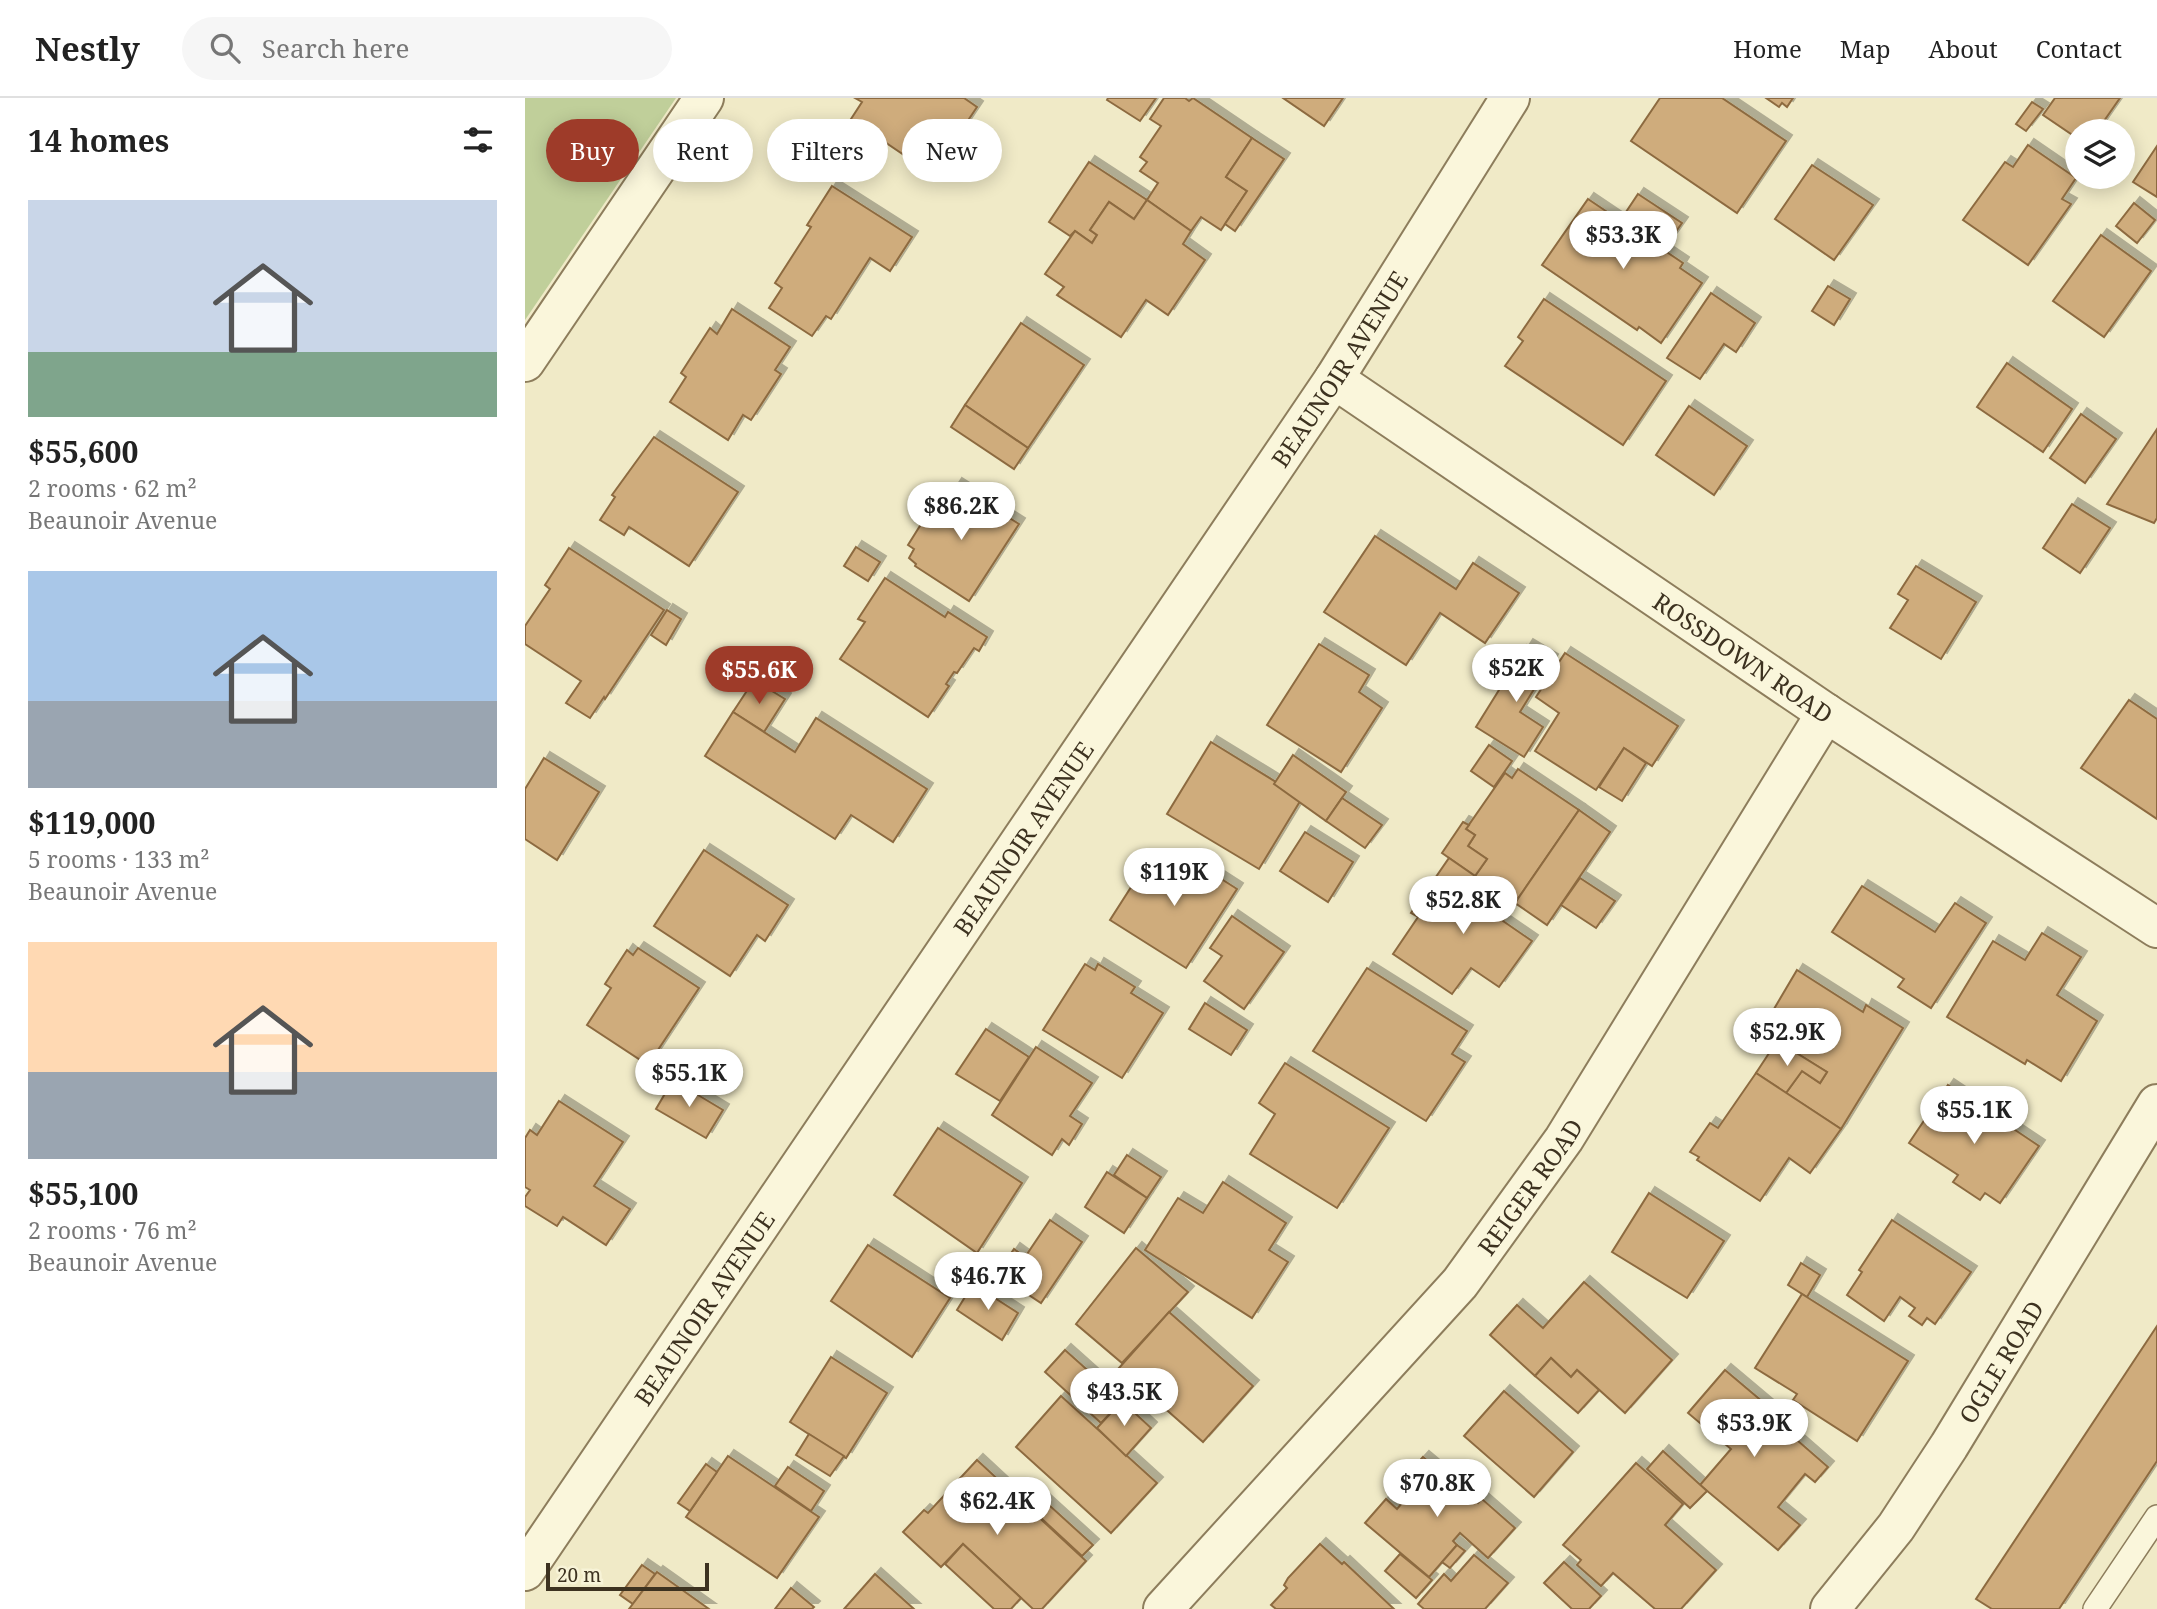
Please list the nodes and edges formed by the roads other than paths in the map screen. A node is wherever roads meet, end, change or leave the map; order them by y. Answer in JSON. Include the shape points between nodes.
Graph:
{"nodes":[{"id":1,"x":704,"y":98,"type":"edge"},
{"id":2,"x":1510,"y":98,"type":"edge"},
{"id":3,"x":525,"y":362,"type":"edge"},
{"id":4,"x":1334,"y":379,"type":"junction"},
{"id":5,"x":1826,"y":713,"type":"junction"},
{"id":6,"x":2157,"y":929,"type":"edge"},
{"id":7,"x":2157,"y":1104,"type":"edge"},
{"id":8,"x":2157,"y":1517,"type":"edge"},
{"id":9,"x":525,"y":1571,"type":"edge"},
{"id":10,"x":1163,"y":1609,"type":"edge"},
{"id":11,"x":1831,"y":1609,"type":"edge"},
{"id":12,"x":2095,"y":1609,"type":"edge"}],
"edges":[{"from":1,"to":3,"type":"street"},
{"from":2,"to":4,"type":"street","name":"BEAUNOIR AVENUE"},
{"from":4,"to":5,"type":"street","name":"ROSSDOWN ROAD"},
{"from":4,"to":9,"type":"street","name":"BEAUNOIR AVENUE"},
{"from":5,"to":6,"type":"street","name":"ROSSDOWN ROAD"},
{"from":5,"to":10,"type":"street","name":"REIGER ROAD","via":[[1564,1139],[1460,1283]]},
{"from":7,"to":11,"type":"street","name":"OGLE ROAD","via":[[1949,1446],[1896,1527]]},
{"from":8,"to":12,"type":"lane"}]}
